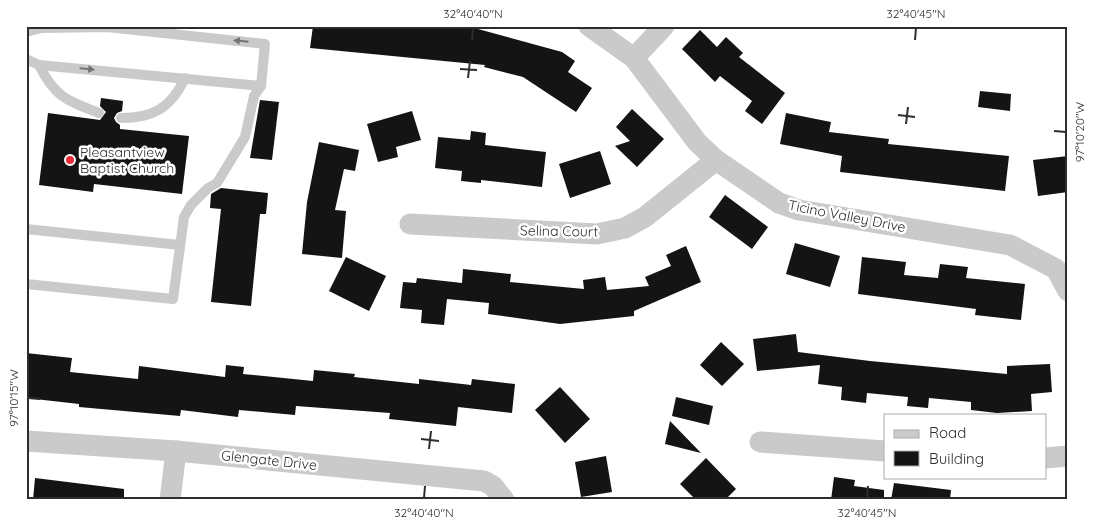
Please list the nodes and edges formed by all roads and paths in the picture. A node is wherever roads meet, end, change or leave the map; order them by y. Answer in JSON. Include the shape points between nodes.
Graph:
{"nodes":[{"id":1,"x":589,"y":26,"type":"edge"},
{"id":2,"x":664,"y":26,"type":"edge"},
{"id":3,"x":26,"y":32,"type":"edge"},
{"id":4,"x":634,"y":58,"type":"junction"},
{"id":5,"x":26,"y":59,"type":"edge"},
{"id":6,"x":39,"y":65,"type":"junction"},
{"id":7,"x":185,"y":78,"type":"junction"},
{"id":8,"x":262,"y":86,"type":"junction"},
{"id":9,"x":99,"y":112,"type":"dead end"},
{"id":10,"x":121,"y":118,"type":"dead end"},
{"id":11,"x":716,"y":160,"type":"junction"},
{"id":12,"x":410,"y":224,"type":"dead end"},
{"id":13,"x":26,"y":229,"type":"edge"},
{"id":14,"x":180,"y":245,"type":"junction"},
{"id":15,"x":26,"y":284,"type":"edge"},
{"id":16,"x":1068,"y":291,"type":"edge"},
{"id":17,"x":26,"y":441,"type":"edge"},
{"id":18,"x":760,"y":442,"type":"dead end"},
{"id":19,"x":176,"y":451,"type":"junction"},
{"id":20,"x":884,"y":451,"type":"edge"},
{"id":21,"x":1068,"y":456,"type":"edge"},
{"id":22,"x":1046,"y":458,"type":"edge"},
{"id":23,"x":170,"y":500,"type":"edge"},
{"id":24,"x":504,"y":500,"type":"edge"}],
"edges":[{"from":1,"to":4,"type":"street","name":"Ticino Valley Drive"},
{"from":2,"to":4,"type":"street"},
{"from":8,"to":3,"type":"lane","one_way":true,"via":[[265,44],[107,27],[78,26]]},
{"from":4,"to":11,"type":"street","name":"Ticino Valley Drive","via":[[697,142]]},
{"from":5,"to":6,"type":"lane"},
{"from":6,"to":7,"type":"lane","one_way":true},
{"from":6,"to":9,"type":"lane","via":[[49,85],[68,100]]},
{"from":7,"to":8,"type":"lane"},
{"from":7,"to":10,"type":"lane","via":[[171,102],[159,110],[138,118]]},
{"from":8,"to":14,"type":"lane","via":[[254,96],[245,137],[217,183],[191,205],[184,217]]},
{"from":11,"to":12,"type":"street","name":"Selina Court","via":[[645,217],[625,228],[597,234]]},
{"from":11,"to":16,"type":"street","name":"Ticino Valley Drive","via":[[779,203],[799,210],[1010,246],[1056,269]]},
{"from":13,"to":14,"type":"lane"},
{"from":14,"to":15,"type":"lane","via":[[173,299]]},
{"from":17,"to":19,"type":"street","name":"Glengate Drive"},
{"from":18,"to":20,"type":"street"},
{"from":19,"to":23,"type":"street"},
{"from":19,"to":24,"type":"street","name":"Glengate Drive","via":[[484,481],[493,486]]},
{"from":21,"to":22,"type":"street"}]}
